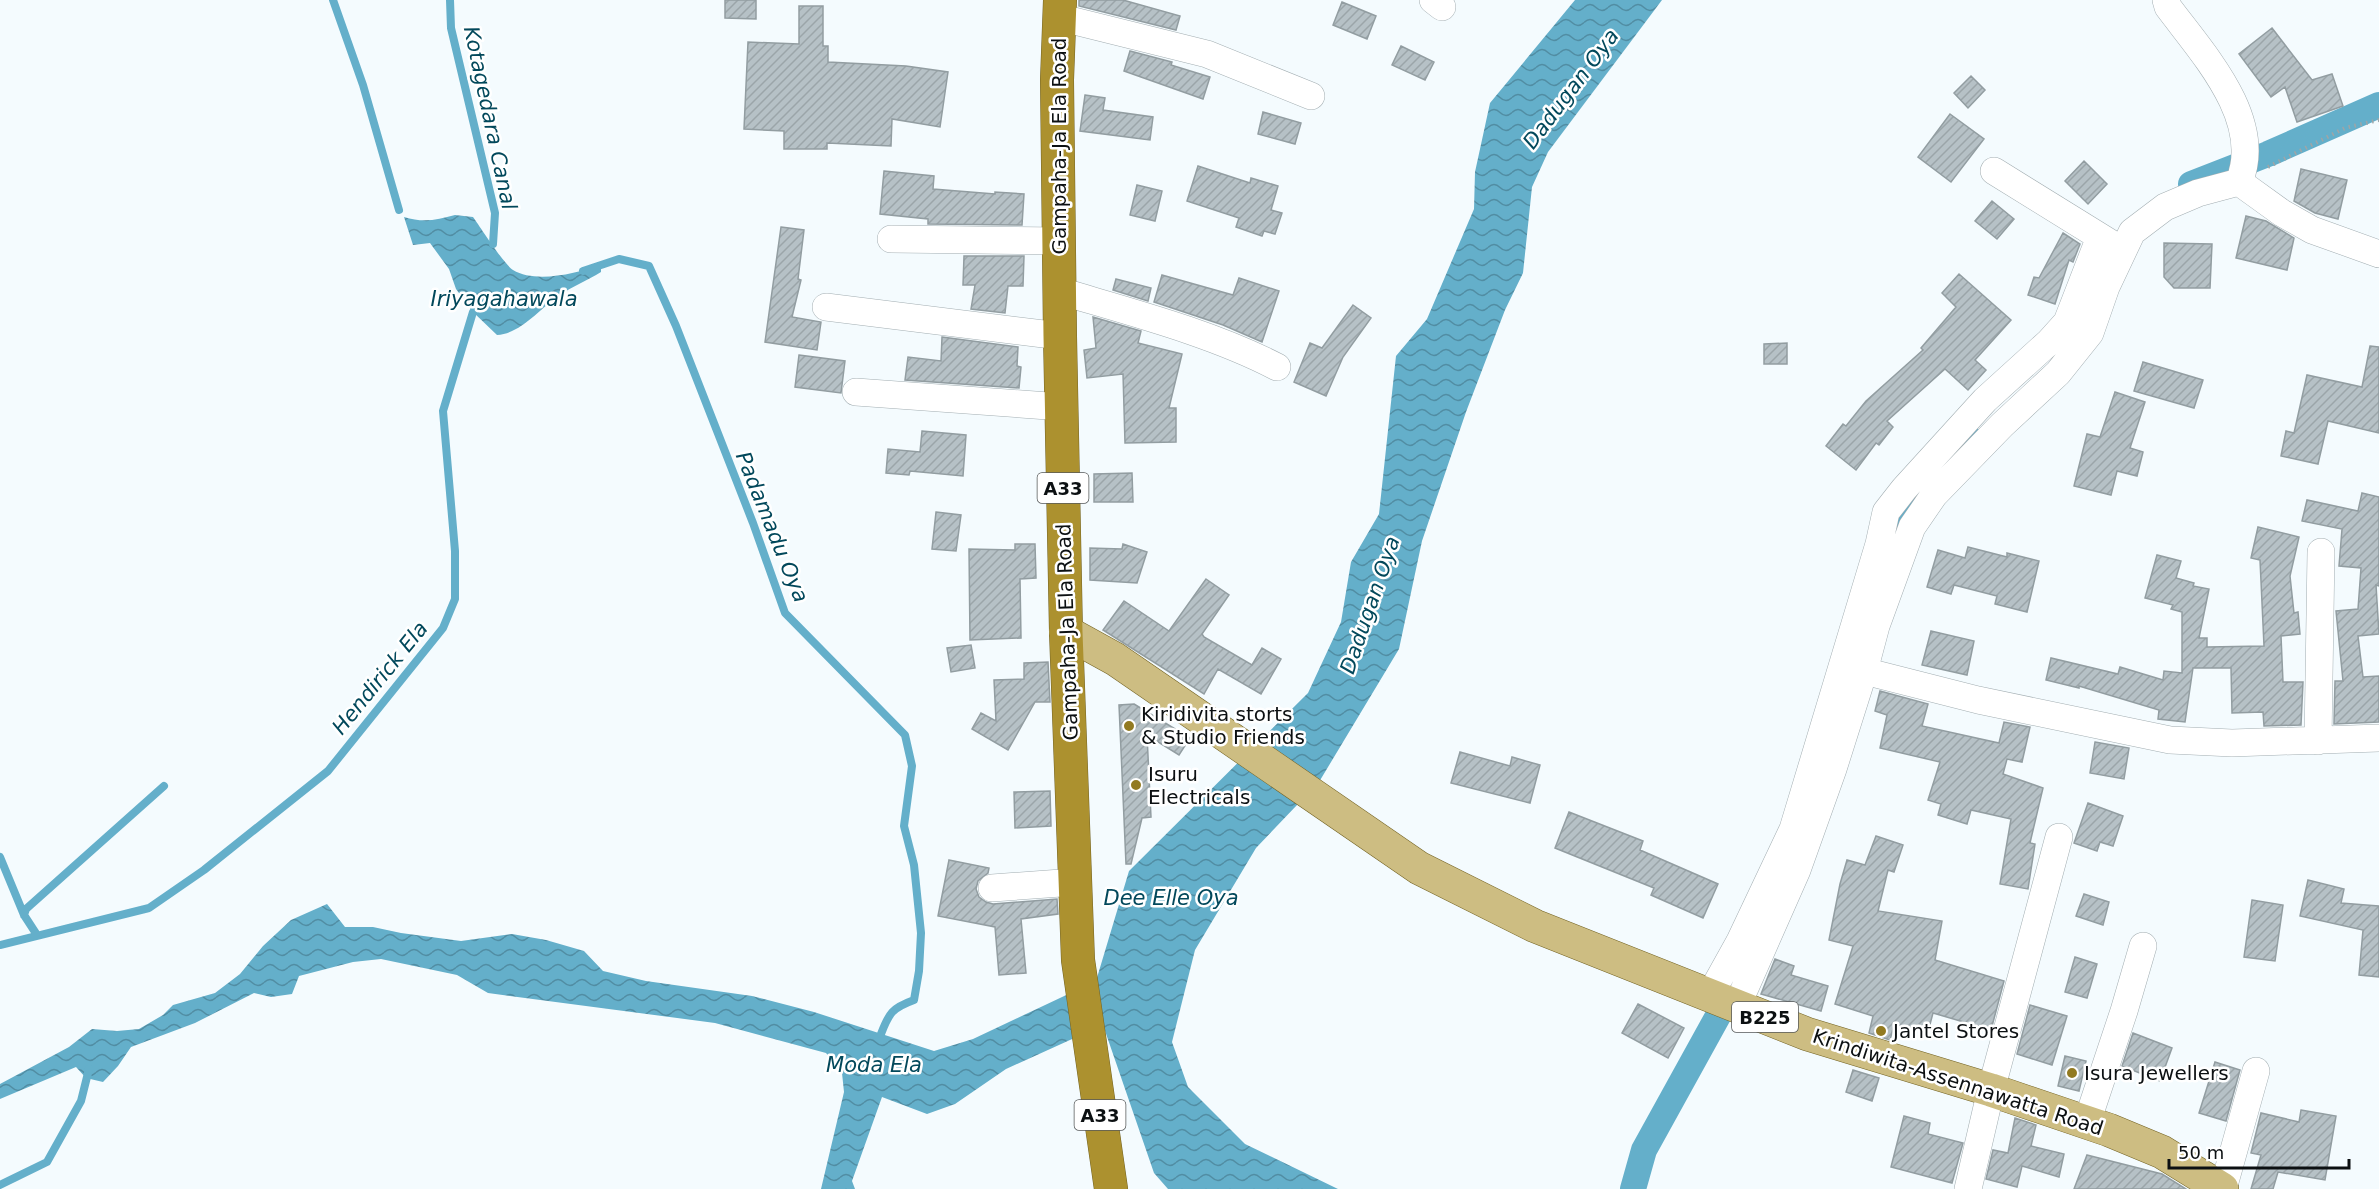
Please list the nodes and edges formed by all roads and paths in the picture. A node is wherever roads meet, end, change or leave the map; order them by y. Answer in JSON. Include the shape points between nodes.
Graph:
{"nodes":[{"id":1,"x":2166,"y":0,"type":"edge"},
{"id":2,"x":1059,"y":8,"type":"edge"},
{"id":3,"x":1311,"y":96,"type":"dead end"},
{"id":4,"x":2379,"y":120,"type":"edge"},
{"id":5,"x":1994,"y":171,"type":"dead end"},
{"id":6,"x":2239,"y":181,"type":"junction"},
{"id":7,"x":2100,"y":237,"type":"junction"},
{"id":8,"x":891,"y":239,"type":"dead end"},
{"id":9,"x":1059,"y":241,"type":"junction"},
{"id":10,"x":2123,"y":251,"type":"junction"},
{"id":11,"x":2379,"y":254,"type":"edge"},
{"id":12,"x":1060,"y":291,"type":"junction"},
{"id":13,"x":826,"y":307,"type":"dead end"},
{"id":14,"x":1060,"y":336,"type":"junction"},
{"id":15,"x":1277,"y":368,"type":"dead end"},
{"id":16,"x":856,"y":392,"type":"dead end"},
{"id":17,"x":1062,"y":407,"type":"junction"},
{"id":18,"x":2320,"y":552,"type":"dead end"},
{"id":19,"x":1066,"y":632,"type":"junction"},
{"id":20,"x":1864,"y":671,"type":"junction"},
{"id":21,"x":2379,"y":738,"type":"edge"},
{"id":22,"x":2318,"y":741,"type":"junction"},
{"id":23,"x":2059,"y":837,"type":"dead end"},
{"id":24,"x":1076,"y":882,"type":"junction"},
{"id":25,"x":992,"y":888,"type":"dead end"},
{"id":26,"x":2143,"y":946,"type":"dead end"},
{"id":27,"x":1723,"y":1000,"type":"junction"},
{"id":28,"x":2256,"y":1071,"type":"dead end"},
{"id":29,"x":1991,"y":1090,"type":"junction"},
{"id":30,"x":2087,"y":1122,"type":"junction"},
{"id":31,"x":1111,"y":1189,"type":"edge"},
{"id":32,"x":1968,"y":1189,"type":"edge"},
{"id":33,"x":2223,"y":1189,"type":"edge"}],
"edges":[{"from":1,"to":6,"type":"street","via":[[2228,88],[2246,141]]},
{"from":2,"to":3,"type":"street","via":[[1207,54]]},
{"from":2,"to":9,"type":"highway","name":"Gampaha-Ja Ela Road","number":"A33"},
{"from":4,"to":6,"type":"path","via":[[2345,128]]},
{"from":5,"to":7,"type":"street"},
{"from":6,"to":10,"type":"street","via":[[2165,207],[2132,232]]},
{"from":6,"to":11,"type":"street","via":[[2312,230]]},
{"from":7,"to":10,"type":"street"},
{"from":7,"to":27,"type":"street","via":[[2067,322],[1985,400],[1886,512],[1793,829],[1740,941]]},
{"from":8,"to":9,"type":"street"},
{"from":9,"to":12,"type":"highway","name":"Gampaha-Ja Ela Road","number":"A33"},
{"from":10,"to":20,"type":"street","via":[[2090,333],[2058,373],[1934,495],[1912,527]]},
{"from":12,"to":14,"type":"highway","name":"Gampaha-Ja Ela Road","number":"A33"},
{"from":12,"to":15,"type":"street","via":[[1143,316],[1255,356]]},
{"from":13,"to":14,"type":"street"},
{"from":14,"to":17,"type":"highway","name":"Gampaha-Ja Ela Road","number":"A33"},
{"from":16,"to":17,"type":"street"},
{"from":17,"to":19,"type":"highway","name":"Gampaha-Ja Ela Road","number":"A33"},
{"from":18,"to":22,"type":"street"},
{"from":19,"to":24,"type":"highway","name":"Gampaha-Ja Ela Road","number":"A33"},
{"from":19,"to":27,"type":"main road","name":"Krindiwita-Assennawatta Road","number":"B225","via":[[1115,659],[1419,868],[1535,926]]},
{"from":20,"to":22,"type":"street","via":[[1978,700],[2170,740]]},
{"from":20,"to":27,"type":"street","via":[[1797,870]]},
{"from":21,"to":22,"type":"street"},
{"from":23,"to":29,"type":"street"},
{"from":24,"to":25,"type":"street"},
{"from":24,"to":31,"type":"highway","name":"Gampaha-Ja Ela Road","number":"A33","via":[[1079,977]]},
{"from":26,"to":30,"type":"street"},
{"from":27,"to":29,"type":"main road","name":"Krindiwita-Assennawatta Road","number":"B225","via":[[1807,1034]]},
{"from":28,"to":33,"type":"street"},
{"from":29,"to":30,"type":"main road","name":"Krindiwita-Assennawatta Road","number":"B225"},
{"from":29,"to":32,"type":"street"},
{"from":30,"to":33,"type":"main road","name":"Krindiwita-Assennawatta Road","number":"B225","via":[[2162,1152]]}]}
